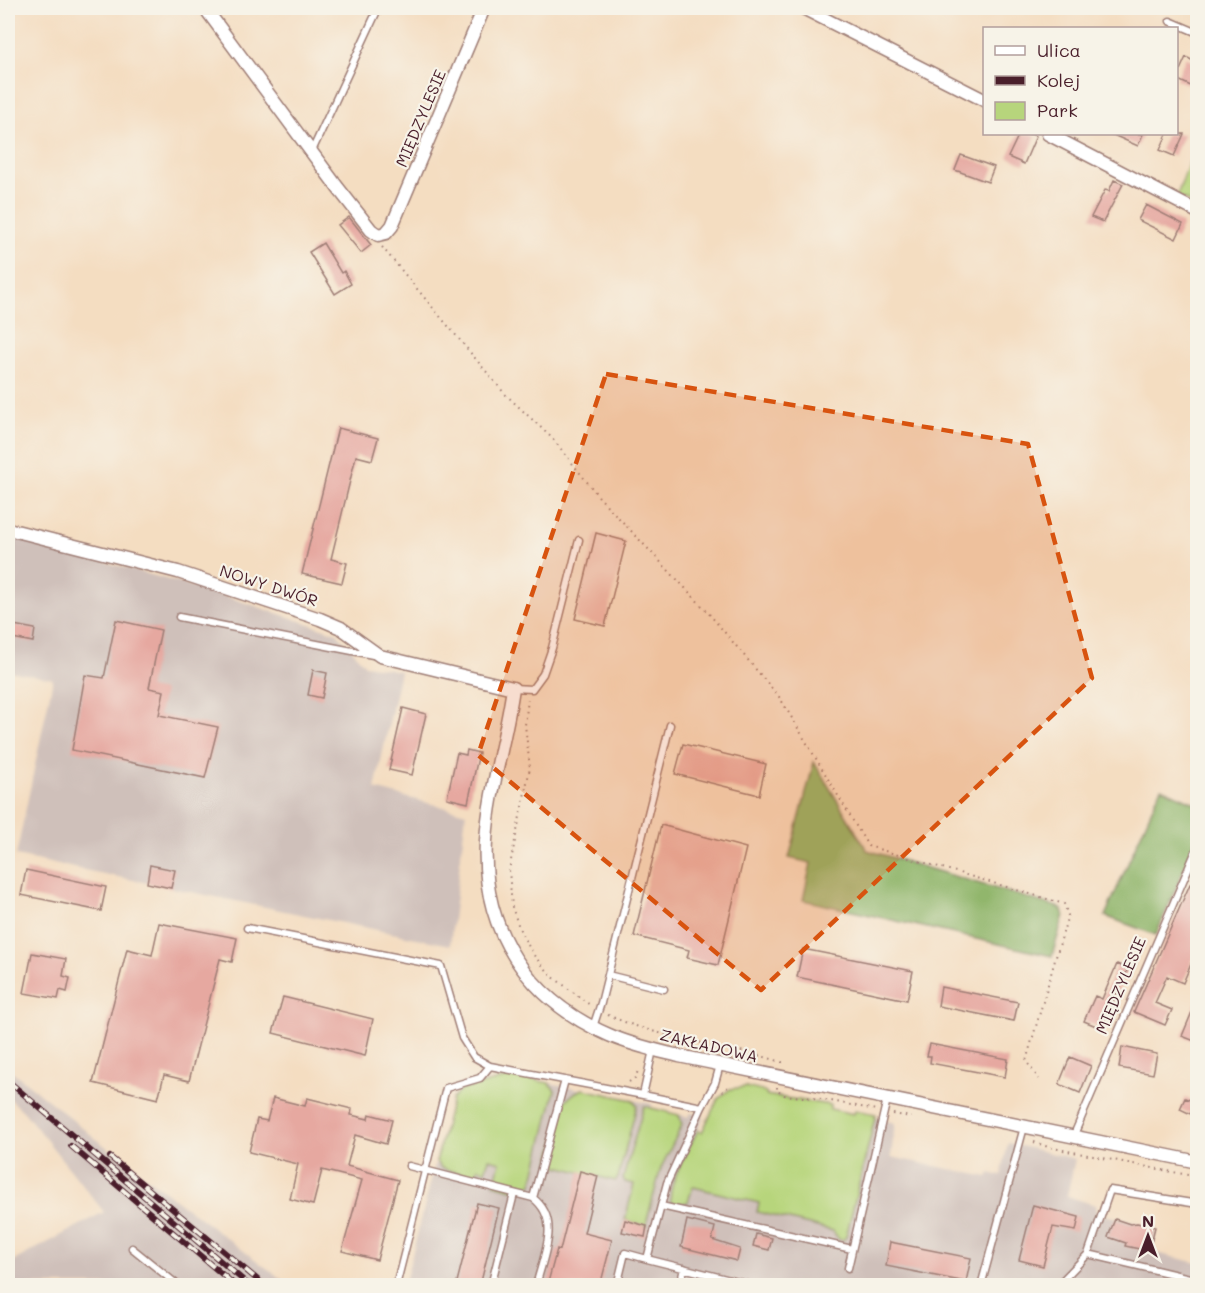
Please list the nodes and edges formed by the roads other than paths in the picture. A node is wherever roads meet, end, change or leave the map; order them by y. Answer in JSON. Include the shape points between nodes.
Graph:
{"nodes":[{"id":1,"x":205,"y":8,"type":"edge"},
{"id":2,"x":484,"y":8,"type":"edge"},
{"id":3,"x":803,"y":8,"type":"edge"},
{"id":4,"x":376,"y":11,"type":"dead end"},
{"id":5,"x":1170,"y":21,"type":"dead end"},
{"id":6,"x":1197,"y":33,"type":"edge"},
{"id":7,"x":983,"y":99,"type":"edge"},
{"id":8,"x":1050,"y":135,"type":"edge"},
{"id":9,"x":312,"y":151,"type":"junction"},
{"id":10,"x":1197,"y":212,"type":"edge"},
{"id":11,"x":8,"y":531,"type":"edge"},
{"id":12,"x":579,"y":540,"type":"dead end"},
{"id":13,"x":179,"y":617,"type":"dead end"},
{"id":14,"x":380,"y":656,"type":"junction"},
{"id":15,"x":513,"y":688,"type":"junction"},
{"id":16,"x":670,"y":725,"type":"dead end"},
{"id":17,"x":1197,"y":846,"type":"edge"},
{"id":18,"x":247,"y":928,"type":"dead end"},
{"id":19,"x":608,"y":975,"type":"junction"},
{"id":20,"x":664,"y":989,"type":"dead end"},
{"id":21,"x":593,"y":1028,"type":"junction"},
{"id":22,"x":653,"y":1050,"type":"junction"},
{"id":23,"x":720,"y":1065,"type":"junction"},
{"id":24,"x":490,"y":1066,"type":"junction"},
{"id":25,"x":565,"y":1080,"type":"junction"},
{"id":26,"x":643,"y":1095,"type":"junction"},
{"id":27,"x":887,"y":1099,"type":"junction"},
{"id":28,"x":702,"y":1107,"type":"junction"},
{"id":29,"x":1024,"y":1126,"type":"junction"},
{"id":30,"x":1073,"y":1137,"type":"junction"},
{"id":31,"x":1197,"y":1162,"type":"edge"},
{"id":32,"x":409,"y":1166,"type":"dead end"},
{"id":33,"x":425,"y":1170,"type":"junction"},
{"id":34,"x":514,"y":1194,"type":"junction"},
{"id":35,"x":533,"y":1198,"type":"junction"},
{"id":36,"x":1197,"y":1204,"type":"edge"},
{"id":37,"x":661,"y":1206,"type":"junction"},
{"id":38,"x":132,"y":1248,"type":"dead end"},
{"id":39,"x":852,"y":1249,"type":"junction"},
{"id":40,"x":1088,"y":1254,"type":"junction"},
{"id":41,"x":647,"y":1259,"type":"junction"},
{"id":42,"x":684,"y":1268,"type":"junction"},
{"id":43,"x":848,"y":1268,"type":"dead end"},
{"id":44,"x":1197,"y":1280,"type":"edge"},
{"id":45,"x":492,"y":1284,"type":"edge"},
{"id":46,"x":749,"y":1285,"type":"edge"},
{"id":47,"x":179,"y":1286,"type":"edge"},
{"id":48,"x":396,"y":1286,"type":"edge"},
{"id":49,"x":507,"y":1286,"type":"edge"},
{"id":50,"x":536,"y":1286,"type":"edge"},
{"id":51,"x":616,"y":1286,"type":"edge"},
{"id":52,"x":680,"y":1286,"type":"edge"},
{"id":53,"x":981,"y":1286,"type":"edge"},
{"id":54,"x":1057,"y":1286,"type":"edge"}],
"edges":[{"from":1,"to":9,"type":"street"},
{"from":2,"to":9,"type":"street","name":"MIĘDZYLESIE","via":[[386,233],[378,235],[371,230]]},
{"from":3,"to":7,"type":"street"},
{"from":4,"to":9,"type":"lane"},
{"from":5,"to":6,"type":"lane"},
{"from":8,"to":10,"type":"street"},
{"from":11,"to":14,"type":"street","name":"NOWY DWÓR","via":[[177,572],[320,619],[341,628]]},
{"from":12,"to":15,"type":"lane","via":[[543,674],[532,689]]},
{"from":13,"to":14,"type":"lane"},
{"from":14,"to":15,"type":"street","name":"NOWY DWÓR"},
{"from":15,"to":21,"type":"street","name":"ZAKŁADOWA","via":[[487,829],[491,900],[506,943],[531,980],[561,1008]]},
{"from":16,"to":19,"type":"lane"},
{"from":17,"to":30,"type":"lane","name":"MIĘDZYLESIE"},
{"from":18,"to":24,"type":"lane","via":[[441,966],[462,1038],[474,1057]]},
{"from":19,"to":20,"type":"lane"},
{"from":19,"to":21,"type":"lane"},
{"from":21,"to":22,"type":"street","name":"ZAKŁADOWA"},
{"from":22,"to":23,"type":"street","name":"ZAKŁADOWA"},
{"from":22,"to":26,"type":"lane"},
{"from":23,"to":27,"type":"street","name":"ZAKŁADOWA"},
{"from":23,"to":28,"type":"lane"},
{"from":24,"to":25,"type":"lane"},
{"from":24,"to":33,"type":"lane","via":[[480,1078],[446,1088]]},
{"from":25,"to":26,"type":"lane"},
{"from":25,"to":35,"type":"lane"},
{"from":26,"to":28,"type":"lane"},
{"from":27,"to":29,"type":"street","name":"ZAKŁADOWA"},
{"from":27,"to":39,"type":"lane"},
{"from":28,"to":37,"type":"lane","via":[[674,1166]]},
{"from":29,"to":30,"type":"street","name":"ZAKŁADOWA"},
{"from":29,"to":53,"type":"lane"},
{"from":30,"to":31,"type":"street","name":"ZAKŁADOWA"},
{"from":32,"to":33,"type":"lane"},
{"from":33,"to":34,"type":"lane"},
{"from":33,"to":48,"type":"lane"},
{"from":34,"to":35,"type":"lane"},
{"from":34,"to":45,"type":"lane"},
{"from":35,"to":50,"type":"lane","via":[[543,1208],[550,1227]]},
{"from":36,"to":40,"type":"lane","via":[[1110,1190]]},
{"from":37,"to":39,"type":"lane"},
{"from":37,"to":41,"type":"lane"},
{"from":38,"to":47,"type":"lane"},
{"from":39,"to":43,"type":"lane"},
{"from":40,"to":44,"type":"lane"},
{"from":40,"to":54,"type":"lane"},
{"from":41,"to":42,"type":"lane"},
{"from":41,"to":51,"type":"lane","via":[[625,1253]]},
{"from":42,"to":46,"type":"lane"},
{"from":42,"to":52,"type":"lane"},
{"from":45,"to":49,"type":"lane"}]}
